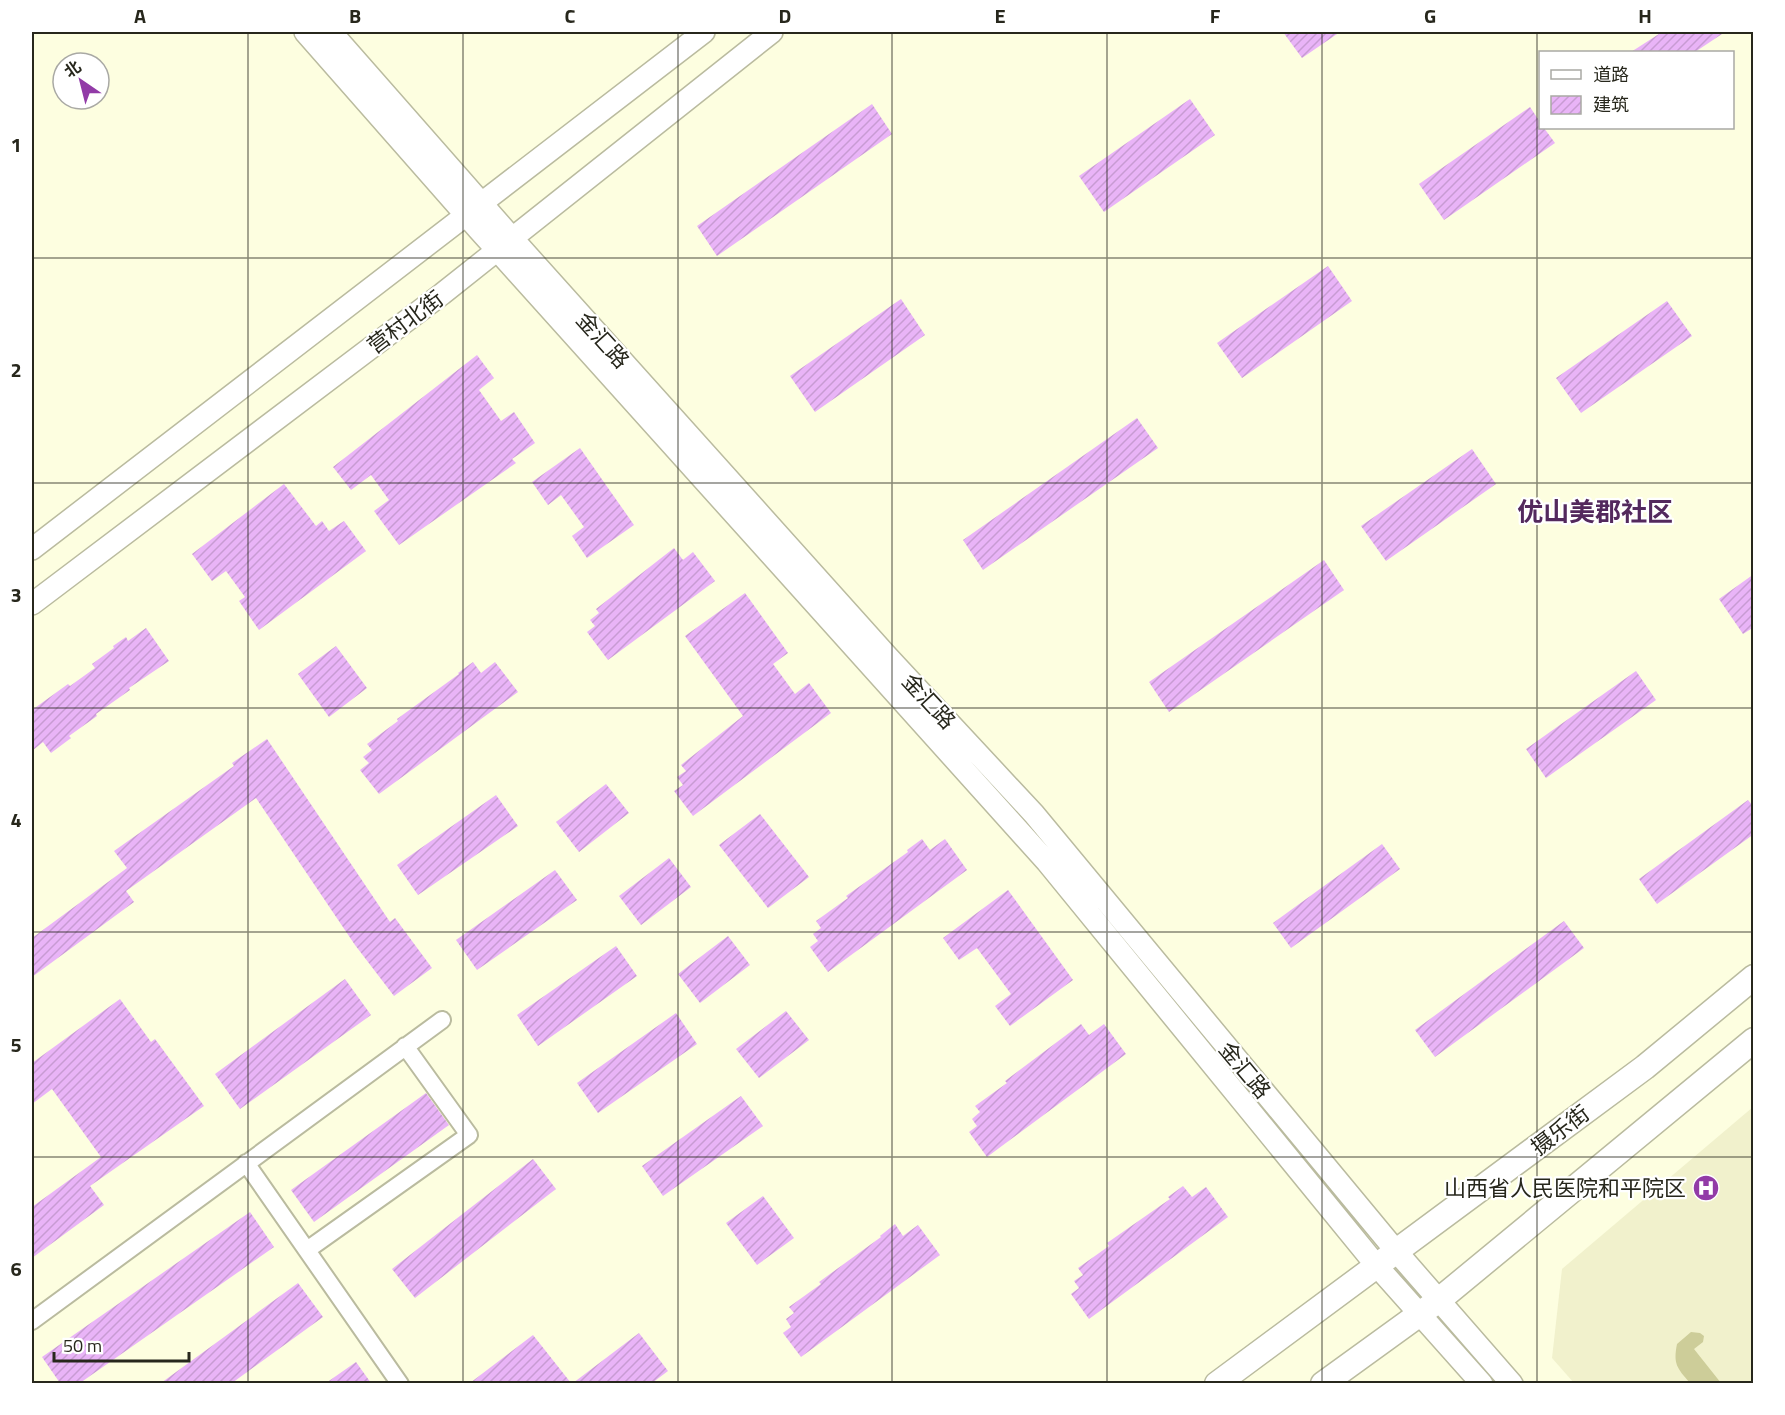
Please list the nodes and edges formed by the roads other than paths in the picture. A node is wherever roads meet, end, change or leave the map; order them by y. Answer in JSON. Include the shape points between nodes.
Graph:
{"nodes":[{"id":1,"x":305,"y":32,"type":"edge"},
{"id":2,"x":331,"y":32,"type":"edge"},
{"id":3,"x":704,"y":32,"type":"edge"},
{"id":4,"x":772,"y":32,"type":"edge"},
{"id":5,"x":473,"y":209,"type":"junction"},
{"id":6,"x":505,"y":244,"type":"junction"},
{"id":7,"x":32,"y":549,"type":"edge"},
{"id":8,"x":32,"y":604,"type":"edge"},
{"id":9,"x":1754,"y":977,"type":"edge"},
{"id":10,"x":442,"y":1020,"type":"dead end"},
{"id":11,"x":1754,"y":1040,"type":"edge"},
{"id":12,"x":405,"y":1046,"type":"junction"},
{"id":13,"x":246,"y":1164,"type":"junction"},
{"id":14,"x":307,"y":1250,"type":"junction"},
{"id":15,"x":1386,"y":1258,"type":"junction"},
{"id":16,"x":1429,"y":1306,"type":"junction"},
{"id":17,"x":32,"y":1321,"type":"edge"},
{"id":18,"x":400,"y":1383,"type":"edge"},
{"id":19,"x":1217,"y":1383,"type":"edge"},
{"id":20,"x":1323,"y":1383,"type":"edge"},
{"id":21,"x":1482,"y":1383,"type":"edge"},
{"id":22,"x":1512,"y":1383,"type":"edge"}],
"edges":[{"from":1,"to":5,"type":"street","name":"金汇路"},
{"from":2,"to":5,"type":"street","name":"金汇路"},
{"from":3,"to":5,"type":"street"},
{"from":4,"to":6,"type":"street","name":"营村北街"},
{"from":5,"to":6,"type":"street","name":"金汇路"},
{"from":5,"to":7,"type":"street"},
{"from":6,"to":8,"type":"street","name":"营村北街"},
{"from":6,"to":15,"type":"street","name":"金汇路","via":[[1034,814]]},
{"from":9,"to":15,"type":"main road","name":"摄乐街","via":[[1645,1067]]},
{"from":10,"to":12,"type":"street"},
{"from":11,"to":16,"type":"main road"},
{"from":12,"to":13,"type":"street"},
{"from":12,"to":14,"type":"street","via":[[469,1135]]},
{"from":13,"to":14,"type":"street"},
{"from":13,"to":17,"type":"street"},
{"from":14,"to":18,"type":"street"},
{"from":15,"to":16,"type":"street","name":"金汇路"},
{"from":15,"to":19,"type":"main road","name":"摄乐街"},
{"from":16,"to":20,"type":"main road"},
{"from":16,"to":21,"type":"street","name":"金汇路"},
{"from":16,"to":22,"type":"street","name":"金汇路"}]}
